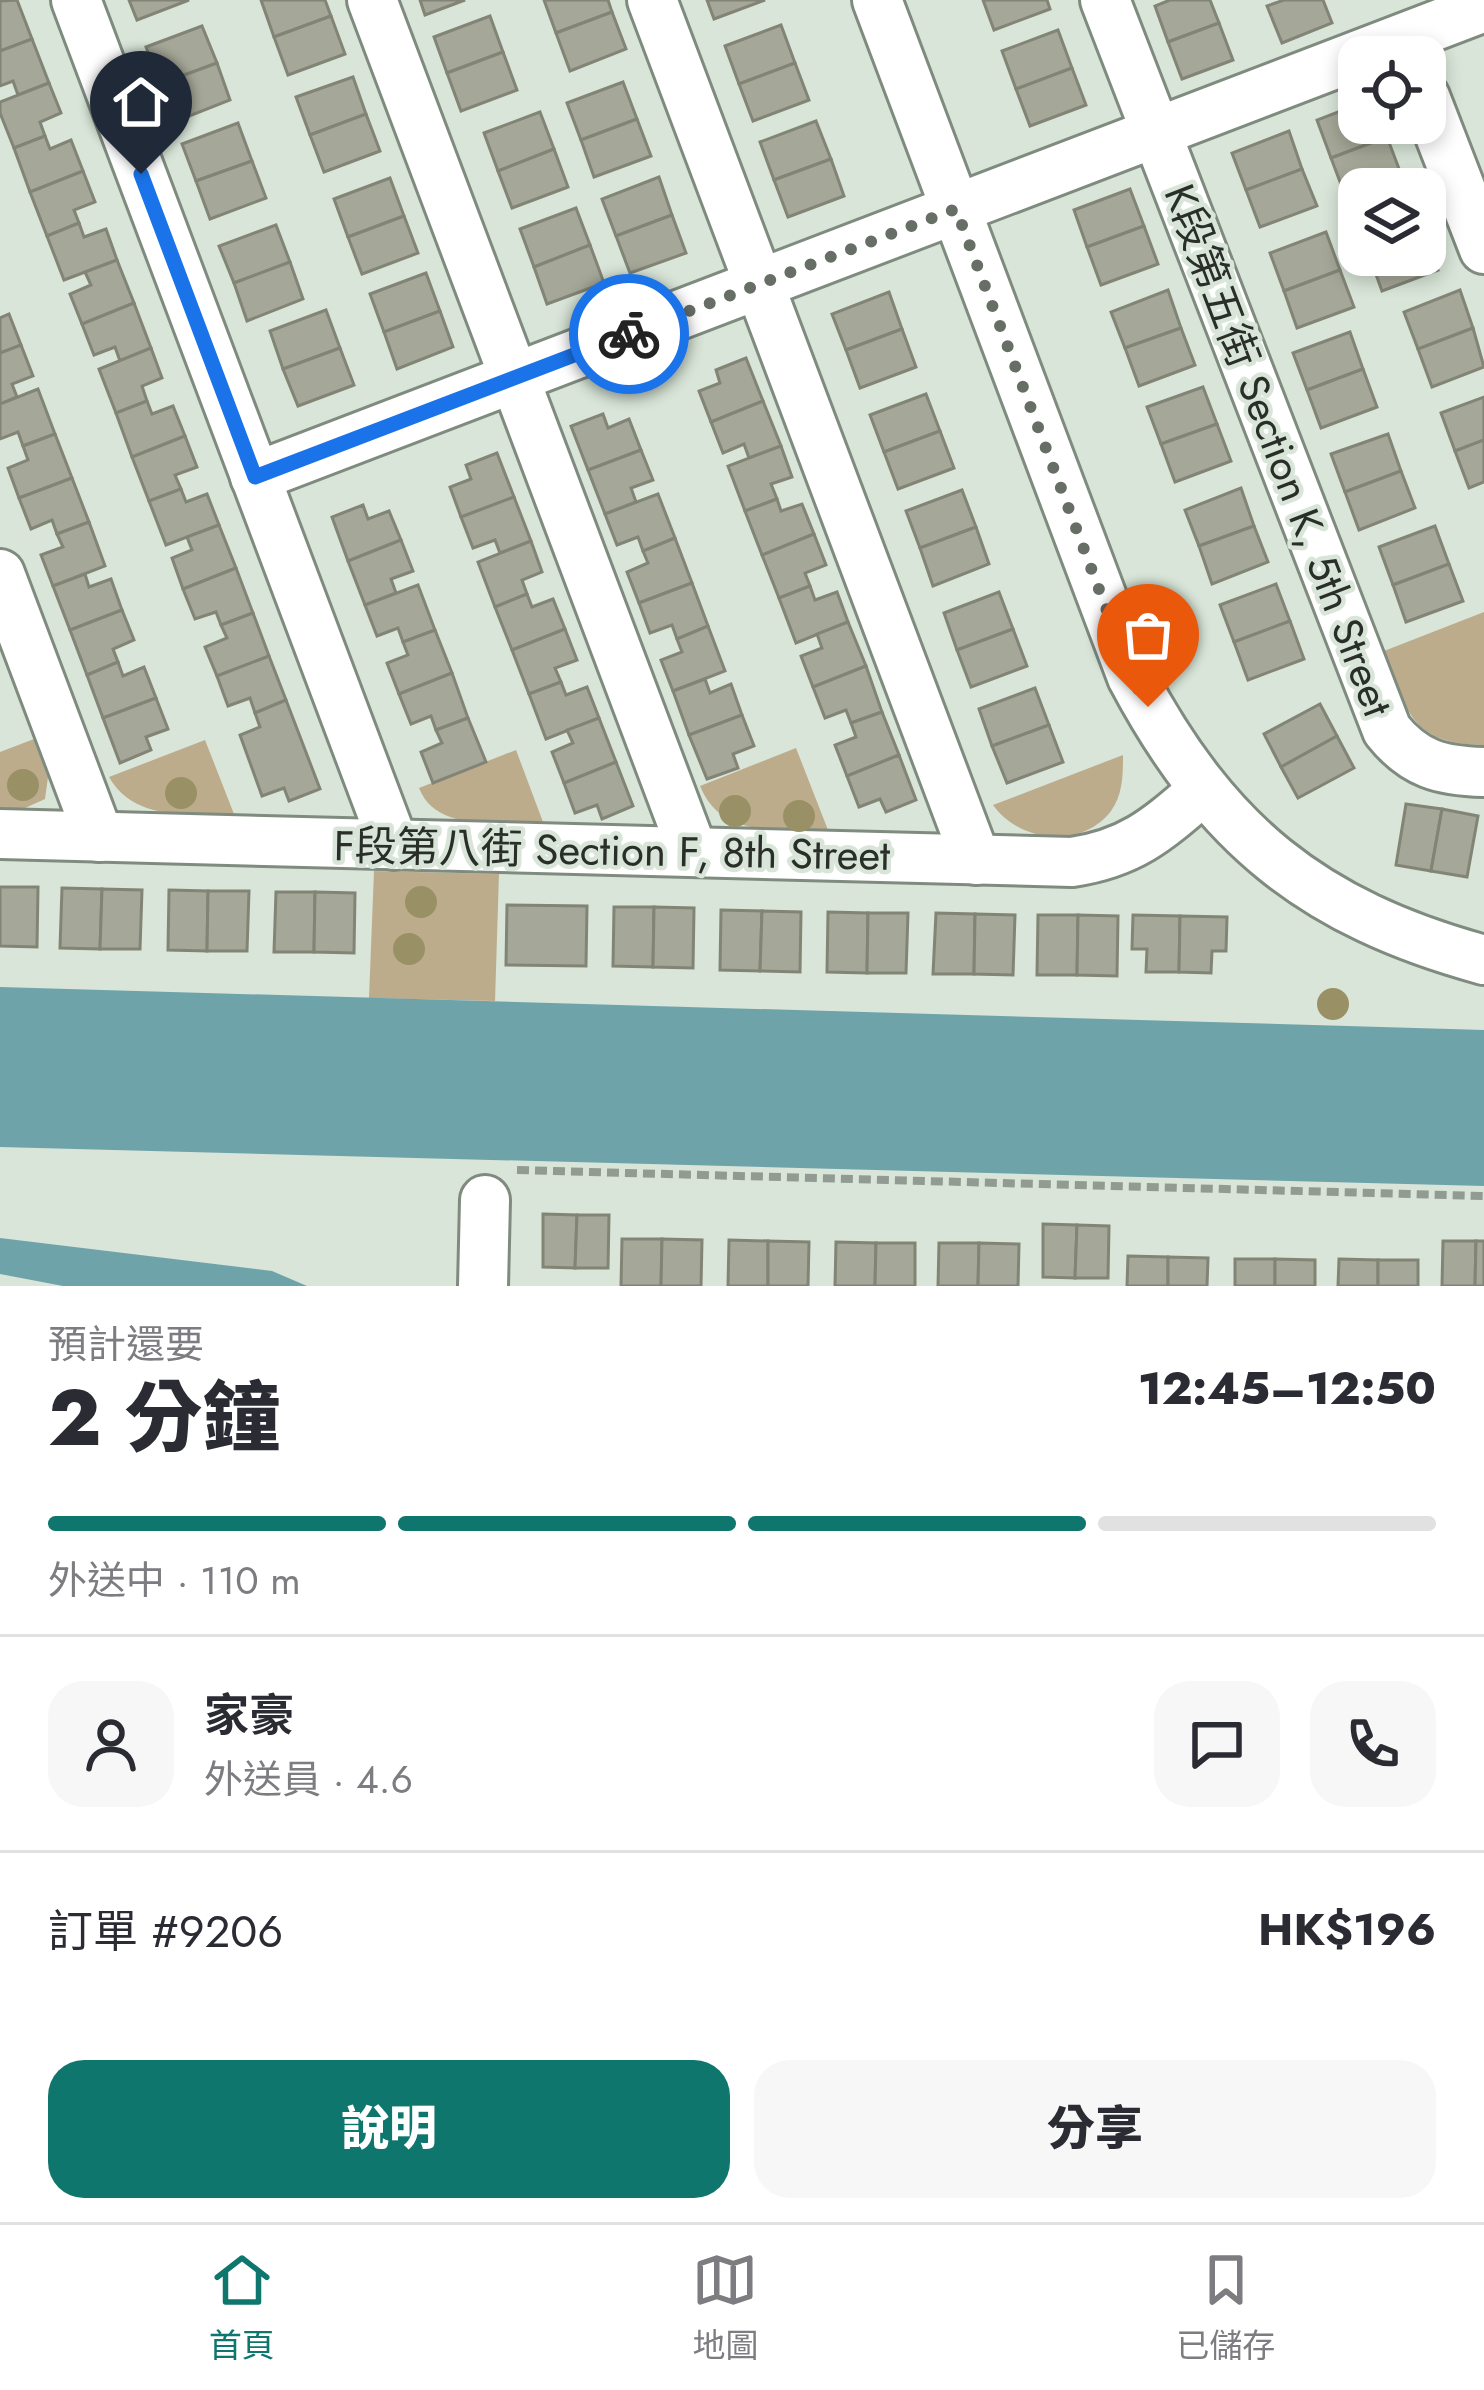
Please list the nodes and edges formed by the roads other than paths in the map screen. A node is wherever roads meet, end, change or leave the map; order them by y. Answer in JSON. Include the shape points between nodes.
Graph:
{"nodes":[{"id":1,"x":76,"y":0,"type":"edge"},
{"id":2,"x":372,"y":0,"type":"edge"},
{"id":3,"x":652,"y":0,"type":"edge"},
{"id":4,"x":878,"y":0,"type":"edge"},
{"id":5,"x":1105,"y":0,"type":"edge"},
{"id":6,"x":1484,"y":7,"type":"edge"},
{"id":7,"x":1400,"y":32,"type":"edge"},
{"id":8,"x":1155,"y":133,"type":"junction"},
{"id":9,"x":1443,"y":144,"type":"edge"},
{"id":10,"x":956,"y":209,"type":"junction"},
{"id":11,"x":1484,"y":249,"type":"edge"},
{"id":12,"x":759,"y":284,"type":"junction"},
{"id":13,"x":514,"y":378,"type":"junction"},
{"id":14,"x":255,"y":477,"type":"junction"},
{"id":15,"x":0,"y":574,"type":"edge"},
{"id":16,"x":1484,"y":772,"type":"edge"},
{"id":17,"x":1202,"y":790,"type":"junction"},
{"id":18,"x":0,"y":835,"type":"edge"},
{"id":19,"x":99,"y":837,"type":"junction"},
{"id":20,"x":394,"y":845,"type":"junction"},
{"id":21,"x":693,"y":852,"type":"junction"},
{"id":22,"x":976,"y":860,"type":"junction"},
{"id":23,"x":1484,"y":960,"type":"edge"},
{"id":24,"x":485,"y":1200,"type":"road end"},
{"id":25,"x":483,"y":1286,"type":"edge"}],
"edges":[{"from":1,"to":14,"type":"street"},
{"from":2,"to":13,"type":"street"},
{"from":3,"to":12,"type":"street"},
{"from":4,"to":10,"type":"street"},
{"from":5,"to":8,"type":"street","name":"K段第五街 Section K, 5th Street"},
{"from":6,"to":7,"type":"street"},
{"from":7,"to":8,"type":"street"},
{"from":8,"to":10,"type":"street"},
{"from":8,"to":16,"type":"street","name":"K段第五街 Section K, 5th Street","via":[[1387,730],[1426,765]]},
{"from":9,"to":11,"type":"street"},
{"from":10,"to":12,"type":"street"},
{"from":10,"to":17,"type":"street","via":[[1132,677]]},
{"from":12,"to":13,"type":"street"},
{"from":12,"to":22,"type":"street"},
{"from":13,"to":14,"type":"street"},
{"from":13,"to":21,"type":"street"},
{"from":14,"to":20,"type":"street"},
{"from":15,"to":19,"type":"street"},
{"from":17,"to":22,"type":"street","name":"F段第八街 Section F, 8th Street","via":[[1149,836],[1099,858]]},
{"from":17,"to":23,"type":"street","via":[[1300,881],[1419,942]]},
{"from":18,"to":19,"type":"street","name":"F段第八街 Section F, 8th Street"},
{"from":19,"to":20,"type":"street","name":"F段第八街 Section F, 8th Street"},
{"from":20,"to":21,"type":"street","name":"F段第八街 Section F, 8th Street"},
{"from":21,"to":22,"type":"street","name":"F段第八街 Section F, 8th Street"},
{"from":24,"to":25,"type":"street"}]}
